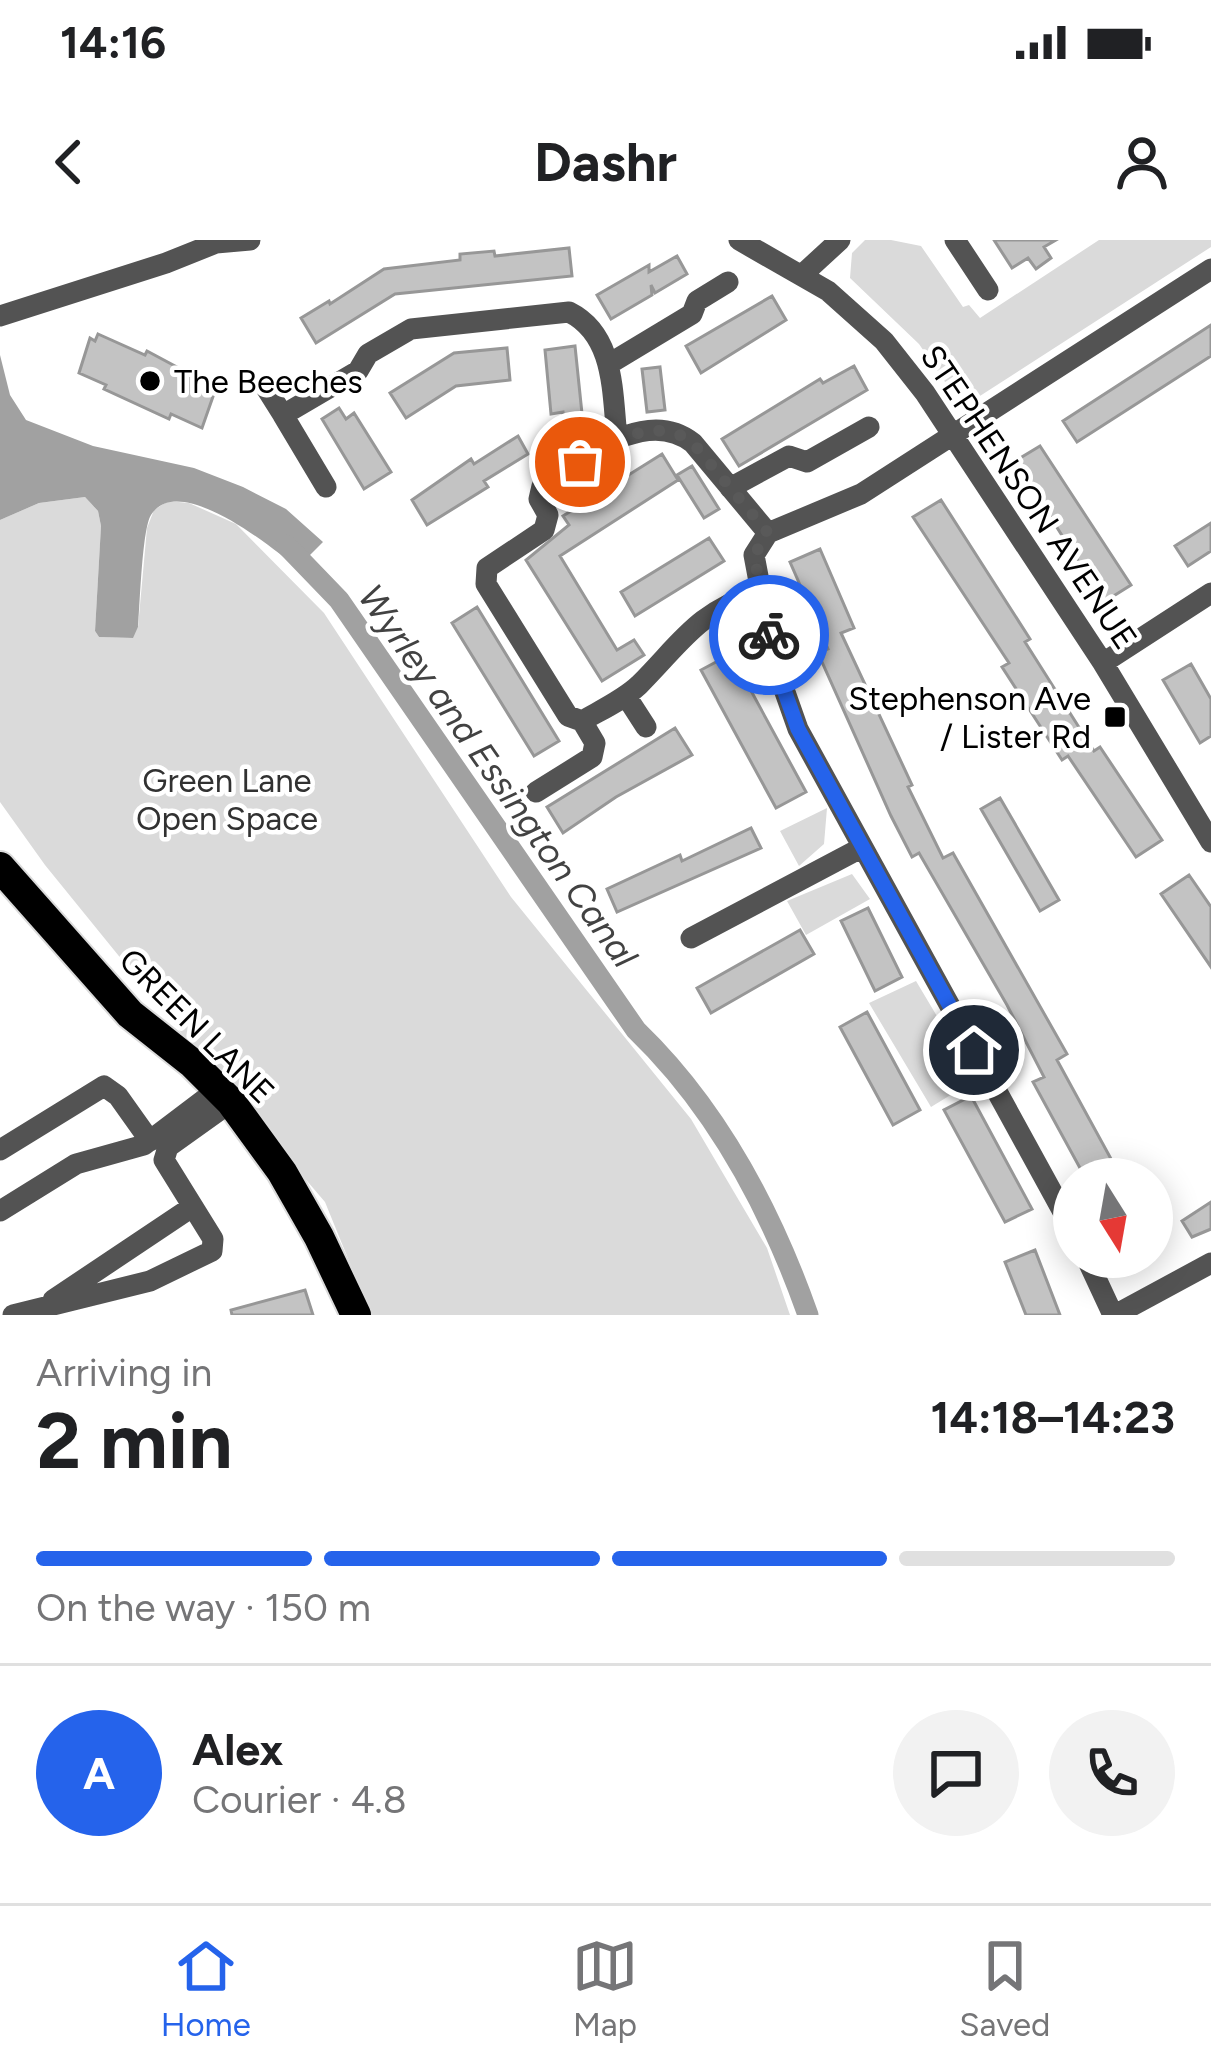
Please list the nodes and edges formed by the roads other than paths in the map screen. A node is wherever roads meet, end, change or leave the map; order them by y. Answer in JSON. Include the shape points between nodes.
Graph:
{"nodes":[{"id":1,"x":250,"y":240,"type":"edge"},
{"id":2,"x":739,"y":240,"type":"edge"},
{"id":3,"x":840,"y":240,"type":"edge"},
{"id":4,"x":955,"y":240,"type":"edge"},
{"id":5,"x":217,"y":242,"type":"edge"},
{"id":6,"x":777,"y":248,"type":"edge"},
{"id":7,"x":1211,"y":269,"type":"edge"},
{"id":8,"x":803,"y":274,"type":"junction"},
{"id":9,"x":728,"y":282,"type":"dead end"},
{"id":10,"x":988,"y":290,"type":"dead end"},
{"id":11,"x":4,"y":315,"type":"edge"},
{"id":12,"x":609,"y":364,"type":"junction"},
{"id":13,"x":266,"y":388,"type":"dead end"},
{"id":14,"x":283,"y":416,"type":"junction"},
{"id":15,"x":869,"y":427,"type":"dead end"},
{"id":16,"x":617,"y":437,"type":"junction"},
{"id":17,"x":954,"y":438,"type":"junction"},
{"id":18,"x":326,"y":487,"type":"dead end"},
{"id":19,"x":730,"y":488,"type":"junction"},
{"id":20,"x":768,"y":533,"type":"junction"},
{"id":21,"x":759,"y":592,"type":"junction"},
{"id":22,"x":1211,"y":593,"type":"edge"},
{"id":23,"x":1103,"y":663,"type":"junction"},
{"id":24,"x":626,"y":696,"type":"junction"},
{"id":25,"x":582,"y":721,"type":"junction"},
{"id":26,"x":646,"y":728,"type":"dead end"},
{"id":27,"x":536,"y":792,"type":"dead end"},
{"id":28,"x":1211,"y":842,"type":"edge"},
{"id":29,"x":861,"y":848,"type":"junction"},
{"id":30,"x":2,"y":877,"type":"edge"},
{"id":31,"x":691,"y":938,"type":"dead end"},
{"id":32,"x":224,"y":1095,"type":"junction"},
{"id":33,"x":150,"y":1141,"type":"junction"},
{"id":34,"x":0,"y":1150,"type":"edge"},
{"id":35,"x":1053,"y":1194,"type":"edge"},
{"id":36,"x":192,"y":1207,"type":"junction"},
{"id":37,"x":0,"y":1211,"type":"edge"},
{"id":38,"x":1211,"y":1262,"type":"edge"},
{"id":39,"x":1096,"y":1278,"type":"edge"},
{"id":40,"x":40,"y":1308,"type":"junction"},
{"id":41,"x":13,"y":1315,"type":"edge"},
{"id":42,"x":356,"y":1315,"type":"edge"},
{"id":43,"x":1114,"y":1315,"type":"edge"}],
"edges":[{"from":1,"to":5,"type":"street"},
{"from":2,"to":6,"type":"street","name":"STEPHENSON AVENUE"},
{"from":3,"to":8,"type":"street"},
{"from":4,"to":10,"type":"street"},
{"from":5,"to":11,"type":"street"},
{"from":6,"to":8,"type":"street","name":"STEPHENSON AVENUE"},
{"from":7,"to":17,"type":"street"},
{"from":8,"to":17,"type":"street","name":"STEPHENSON AVENUE","via":[[884,341]]},
{"from":9,"to":12,"type":"street"},
{"from":12,"to":14,"type":"street","via":[[586,320],[569,312],[411,329]]},
{"from":12,"to":16,"type":"street"},
{"from":13,"to":14,"type":"street"},
{"from":14,"to":18,"type":"street"},
{"from":15,"to":19,"type":"street","via":[[807,462],[789,456]]},
{"from":16,"to":19,"type":"street","via":[[681,434]]},
{"from":16,"to":25,"type":"street","via":[[542,486],[544,530],[487,568],[486,584],[568,716]]},
{"from":17,"to":20,"type":"street","via":[[861,494]]},
{"from":17,"to":23,"type":"street","name":"STEPHENSON AVENUE"},
{"from":19,"to":20,"type":"street"},
{"from":20,"to":21,"type":"street","via":[[754,555]]},
{"from":21,"to":24,"type":"street","via":[[689,629]]},
{"from":21,"to":29,"type":"street","via":[[798,729]]},
{"from":22,"to":23,"type":"street"},
{"from":23,"to":28,"type":"street","name":"STEPHENSON AVENUE"},
{"from":24,"to":25,"type":"street"},
{"from":24,"to":26,"type":"street"},
{"from":25,"to":27,"type":"street","via":[[595,743],[592,757]]},
{"from":29,"to":31,"type":"street"},
{"from":29,"to":35,"type":"street"},
{"from":30,"to":32,"type":"highway","name":"GREEN LANE","via":[[130,1014]]},
{"from":32,"to":33,"type":"street"},
{"from":32,"to":36,"type":"street","via":[[165,1153]]},
{"from":32,"to":42,"type":"highway","name":"GREEN LANE","via":[[282,1172]]},
{"from":33,"to":34,"type":"street","via":[[104,1086]]},
{"from":33,"to":37,"type":"street","via":[[76,1164]]},
{"from":36,"to":40,"type":"street"},
{"from":36,"to":40,"type":"street","via":[[213,1239],[208,1254],[150,1281]]},
{"from":38,"to":43,"type":"street"},
{"from":39,"to":43,"type":"street"},
{"from":40,"to":41,"type":"street"}]}
